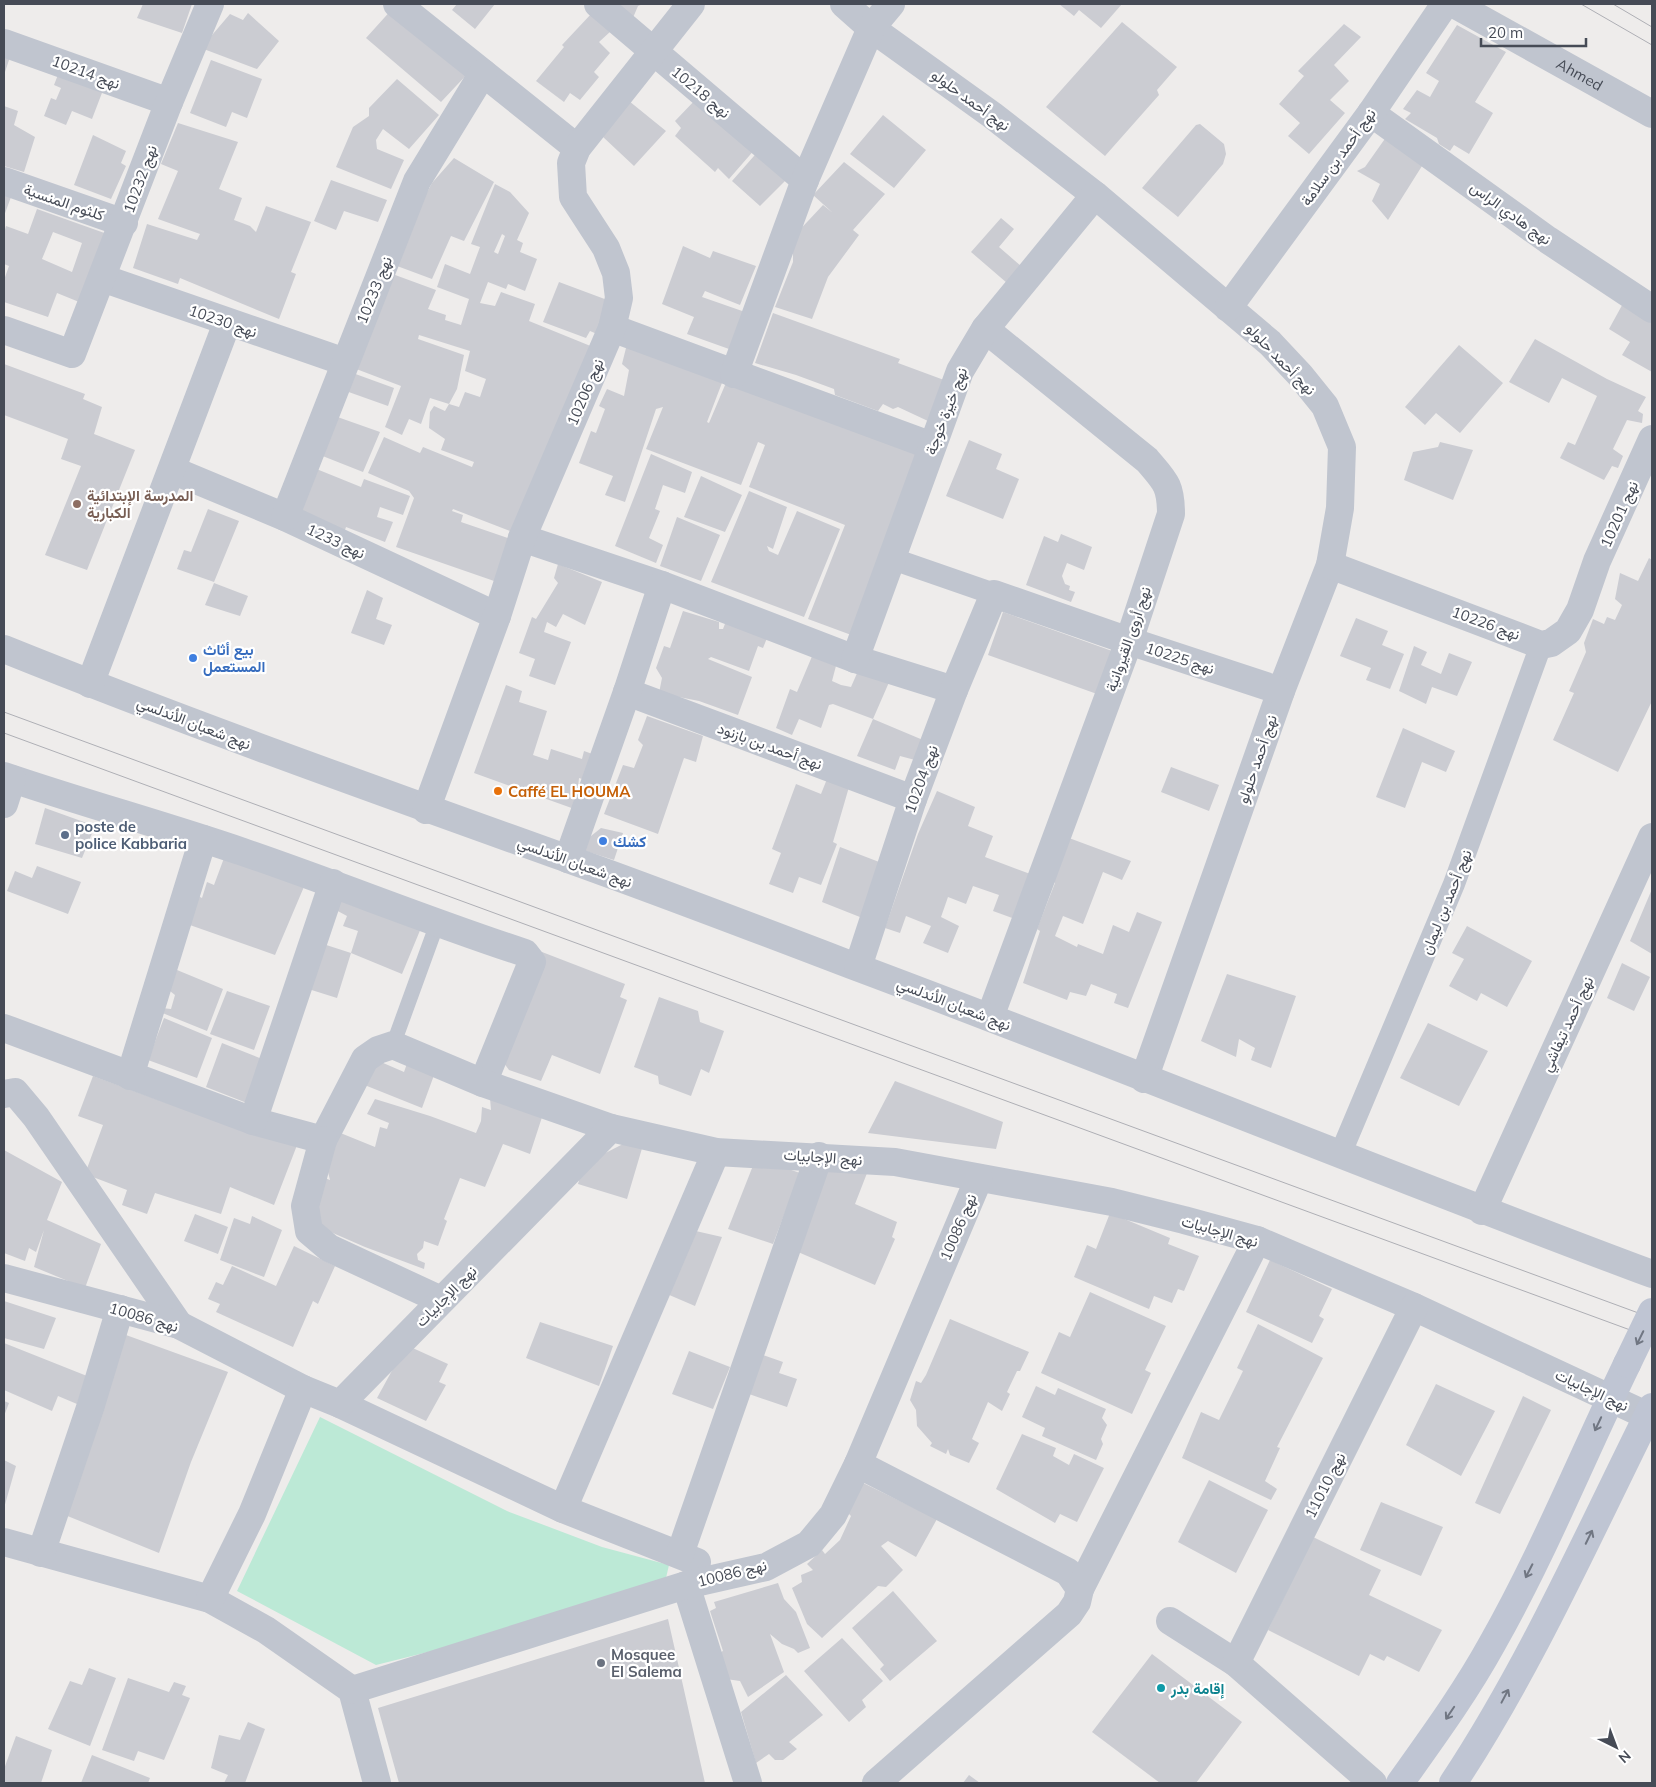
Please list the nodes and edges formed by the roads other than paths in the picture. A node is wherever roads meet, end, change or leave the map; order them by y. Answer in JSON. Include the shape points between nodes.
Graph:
{"nodes":[{"id":1,"x":210,"y":4,"type":"edge"},
{"id":2,"x":397,"y":4,"type":"edge"},
{"id":3,"x":598,"y":4,"type":"edge"},
{"id":4,"x":691,"y":4,"type":"edge"},
{"id":5,"x":844,"y":4,"type":"edge"},
{"id":6,"x":891,"y":4,"type":"edge"},
{"id":7,"x":1445,"y":4,"type":"edge"},
{"id":8,"x":1454,"y":4,"type":"edge"},
{"id":9,"x":871,"y":28,"type":"junction"},
{"id":10,"x":4,"y":43,"type":"edge"},
{"id":11,"x":653,"y":51,"type":"junction"},
{"id":12,"x":483,"y":73,"type":"junction"},
{"id":13,"x":169,"y":102,"type":"junction"},
{"id":14,"x":1371,"y":113,"type":"junction"},
{"id":15,"x":1652,"y":114,"type":"edge"},
{"id":16,"x":577,"y":148,"type":"junction"},
{"id":17,"x":805,"y":180,"type":"junction"},
{"id":18,"x":4,"y":181,"type":"edge"},
{"id":19,"x":1095,"y":195,"type":"junction"},
{"id":20,"x":124,"y":223,"type":"junction"},
{"id":21,"x":102,"y":278,"type":"junction"},
{"id":22,"x":1228,"y":308,"type":"junction"},
{"id":23,"x":1652,"y":309,"type":"edge"},
{"id":24,"x":227,"y":323,"type":"junction"},
{"id":25,"x":612,"y":328,"type":"junction"},
{"id":26,"x":985,"y":329,"type":"junction"},
{"id":27,"x":4,"y":330,"type":"edge"},
{"id":28,"x":345,"y":362,"type":"junction"},
{"id":29,"x":734,"y":374,"type":"junction"},
{"id":30,"x":1652,"y":440,"type":"edge"},
{"id":31,"x":932,"y":446,"type":"junction"},
{"id":32,"x":172,"y":470,"type":"junction"},
{"id":33,"x":285,"y":517,"type":"junction"},
{"id":34,"x":522,"y":538,"type":"junction"},
{"id":35,"x":893,"y":559,"type":"junction"},
{"id":36,"x":1330,"y":565,"type":"junction"},
{"id":37,"x":662,"y":585,"type":"junction"},
{"id":38,"x":994,"y":594,"type":"junction"},
{"id":39,"x":498,"y":616,"type":"junction"},
{"id":40,"x":1129,"y":641,"type":"junction"},
{"id":41,"x":1541,"y":645,"type":"junction"},
{"id":42,"x":4,"y":649,"type":"edge"},
{"id":43,"x":855,"y":659,"type":"junction"},
{"id":44,"x":90,"y":684,"type":"junction"},
{"id":45,"x":954,"y":690,"type":"junction"},
{"id":46,"x":1281,"y":691,"type":"junction"},
{"id":47,"x":627,"y":692,"type":"junction"},
{"id":48,"x":8,"y":778,"type":"edge"},
{"id":49,"x":913,"y":799,"type":"junction"},
{"id":50,"x":4,"y":804,"type":"edge"},
{"id":51,"x":426,"y":810,"type":"junction"},
{"id":52,"x":1652,"y":837,"type":"edge"},
{"id":53,"x":203,"y":839,"type":"junction"},
{"id":54,"x":568,"y":859,"type":"junction"},
{"id":55,"x":333,"y":883,"type":"junction"},
{"id":56,"x":437,"y":924,"type":"junction"},
{"id":57,"x":858,"y":967,"type":"junction"},
{"id":58,"x":990,"y":1017,"type":"junction"},
{"id":59,"x":4,"y":1028,"type":"edge"},
{"id":60,"x":393,"y":1045,"type":"junction"},
{"id":61,"x":130,"y":1076,"type":"junction"},
{"id":62,"x":1144,"y":1079,"type":"junction"},
{"id":63,"x":483,"y":1083,"type":"junction"},
{"id":64,"x":4,"y":1094,"type":"edge"},
{"id":65,"x":253,"y":1121,"type":"junction"},
{"id":66,"x":611,"y":1128,"type":"junction"},
{"id":67,"x":322,"y":1140,"type":"junction"},
{"id":68,"x":716,"y":1152,"type":"junction"},
{"id":69,"x":1340,"y":1155,"type":"junction"},
{"id":70,"x":819,"y":1156,"type":"junction"},
{"id":71,"x":979,"y":1178,"type":"junction"},
{"id":72,"x":1482,"y":1211,"type":"junction"},
{"id":73,"x":1257,"y":1240,"type":"junction"},
{"id":74,"x":1652,"y":1274,"type":"edge"},
{"id":75,"x":4,"y":1278,"type":"edge"},
{"id":76,"x":441,"y":1300,"type":"junction"},
{"id":77,"x":1414,"y":1307,"type":"junction"},
{"id":78,"x":120,"y":1310,"type":"junction"},
{"id":79,"x":1652,"y":1312,"type":"edge"},
{"id":80,"x":179,"y":1325,"type":"junction"},
{"id":81,"x":303,"y":1389,"type":"junction"},
{"id":82,"x":1610,"y":1399,"type":"junction"},
{"id":83,"x":340,"y":1404,"type":"junction"},
{"id":84,"x":1650,"y":1411,"type":"edge"},
{"id":85,"x":858,"y":1464,"type":"junction"},
{"id":86,"x":563,"y":1509,"type":"junction"},
{"id":87,"x":4,"y":1542,"type":"edge"},
{"id":88,"x":41,"y":1552,"type":"junction"},
{"id":89,"x":680,"y":1554,"type":"junction"},
{"id":90,"x":724,"y":1576,"type":"junction"},
{"id":91,"x":686,"y":1585,"type":"junction"},
{"id":92,"x":1080,"y":1589,"type":"junction"},
{"id":93,"x":210,"y":1599,"type":"junction"},
{"id":94,"x":1170,"y":1621,"type":"dead end"},
{"id":95,"x":1236,"y":1663,"type":"junction"},
{"id":96,"x":352,"y":1690,"type":"junction"},
{"id":97,"x":377,"y":1783,"type":"edge"},
{"id":98,"x":748,"y":1783,"type":"edge"},
{"id":99,"x":876,"y":1783,"type":"edge"},
{"id":100,"x":1374,"y":1783,"type":"edge"},
{"id":101,"x":1400,"y":1783,"type":"edge"},
{"id":102,"x":1453,"y":1783,"type":"edge"}],
"edges":[{"from":1,"to":13,"type":"street","name":"نهج 10232"},
{"from":2,"to":12,"type":"street"},
{"from":3,"to":11,"type":"street","name":"نهج 10218"},
{"from":4,"to":11,"type":"street","name":"نهج 10206"},
{"from":5,"to":9,"type":"street","name":"نهج أحمد حلولو"},
{"from":6,"to":9,"type":"street"},
{"from":7,"to":14,"type":"street","name":"نهج أحمد بن سلامة"},
{"from":8,"to":15,"type":"street","name":"Ahmed"},
{"from":9,"to":17,"type":"street"},
{"from":9,"to":19,"type":"street","name":"نهج أحمد حلولو","via":[[992,115]]},
{"from":10,"to":13,"type":"street","name":"نهج 10214"},
{"from":11,"to":16,"type":"street","name":"نهج 10206"},
{"from":11,"to":17,"type":"street","name":"نهج 10218"},
{"from":12,"to":16,"type":"street"},
{"from":12,"to":28,"type":"street","name":"نهج 10233","via":[[417,181]]},
{"from":13,"to":20,"type":"street","name":"نهج 10232"},
{"from":14,"to":22,"type":"street","name":"نهج أحمد بن سلامة"},
{"from":14,"to":23,"type":"street","name":"نهج هادي الراس","via":[[1548,240]]},
{"from":16,"to":25,"type":"street","name":"نهج 10206","via":[[571,163],[573,197],[606,248],[616,273],[619,298]]},
{"from":17,"to":29,"type":"street"},
{"from":18,"to":20,"type":"street","name":"كلثوم المنسية"},
{"from":19,"to":22,"type":"street","name":"نهج أحمد حلولو"},
{"from":19,"to":26,"type":"street","name":"نهج خيرة خوجة"},
{"from":20,"to":21,"type":"street","name":"نهج 10232"},
{"from":21,"to":24,"type":"street","name":"نهج 10230"},
{"from":21,"to":27,"type":"street","name":"نهج 10232","via":[[72,354]]},
{"from":22,"to":36,"type":"street","name":"نهج أحمد حلولو","via":[[1270,343],[1326,406],[1342,447],[1340,508]]},
{"from":24,"to":28,"type":"street","name":"نهج 10230"},
{"from":24,"to":32,"type":"street"},
{"from":25,"to":29,"type":"street"},
{"from":25,"to":34,"type":"street","name":"نهج 10206"},
{"from":26,"to":31,"type":"street","name":"نهج خيرة خوجة","via":[[960,371]]},
{"from":26,"to":40,"type":"street","name":"نهج أروى القيروانية","via":[[1147,460],[1171,493],[1171,514]]},
{"from":28,"to":33,"type":"street","name":"نهج 10233"},
{"from":29,"to":31,"type":"street"},
{"from":30,"to":41,"type":"street","name":"نهج 10201","via":[[1597,562],[1580,610],[1568,631],[1551,643]]},
{"from":31,"to":35,"type":"street","name":"نهج خيرة خوجة"},
{"from":32,"to":33,"type":"street","name":"نهج 1233"},
{"from":32,"to":44,"type":"street"},
{"from":33,"to":39,"type":"street","name":"نهج 1233"},
{"from":34,"to":37,"type":"street"},
{"from":34,"to":39,"type":"street","name":"نهج 10206"},
{"from":35,"to":38,"type":"street"},
{"from":35,"to":43,"type":"street","name":"نهج خيرة خوجة"},
{"from":36,"to":41,"type":"street","name":"نهج 10226"},
{"from":36,"to":46,"type":"street","name":"نهج أحمد حلولو"},
{"from":37,"to":43,"type":"street"},
{"from":37,"to":47,"type":"street"},
{"from":38,"to":40,"type":"street","name":"نهج 10225"},
{"from":38,"to":45,"type":"street","name":"نهج 10204"},
{"from":39,"to":51,"type":"street","name":"نهج 10206"},
{"from":40,"to":46,"type":"street","name":"نهج 10225"},
{"from":40,"to":58,"type":"street","name":"نهج أروى القيروانية"},
{"from":41,"to":69,"type":"street","name":"نهج أحمد بن ليمان","via":[[1454,884]]},
{"from":42,"to":44,"type":"street","name":"نهج شعبان الأندلسي"},
{"from":43,"to":45,"type":"street"},
{"from":44,"to":51,"type":"street","name":"نهج شعبان الأندلسي"},
{"from":45,"to":49,"type":"street","name":"نهج 10204"},
{"from":46,"to":62,"type":"street","name":"نهج أحمد حلولو"},
{"from":47,"to":49,"type":"street","name":"نهج أحمد بن بازنود"},
{"from":47,"to":54,"type":"street"},
{"from":48,"to":50,"type":"street"},
{"from":48,"to":53,"type":"street"},
{"from":49,"to":57,"type":"street","name":"نهج 10204"},
{"from":51,"to":54,"type":"street","name":"نهج شعبان الأندلسي"},
{"from":52,"to":72,"type":"street","name":"نهج أحمد تيفاشي"},
{"from":53,"to":55,"type":"street"},
{"from":53,"to":61,"type":"street"},
{"from":54,"to":57,"type":"street","name":"نهج شعبان الأندلسي"},
{"from":55,"to":56,"type":"street"},
{"from":55,"to":65,"type":"street"},
{"from":56,"to":60,"type":"lane"},
{"from":56,"to":63,"type":"street","via":[[525,953],[532,962]]},
{"from":57,"to":58,"type":"street","name":"نهج شعبان الأندلسي"},
{"from":58,"to":62,"type":"street","name":"نهج شعبان الأندلسي"},
{"from":59,"to":61,"type":"street"},
{"from":60,"to":63,"type":"street"},
{"from":60,"to":67,"type":"street","via":[[365,1059]]},
{"from":61,"to":65,"type":"street"},
{"from":62,"to":69,"type":"street","name":"نهج شعبان الأندلسي"},
{"from":63,"to":66,"type":"street"},
{"from":64,"to":80,"type":"street","via":[[15,1092],[36,1118]]},
{"from":65,"to":67,"type":"street"},
{"from":66,"to":68,"type":"street","name":"نهج الإجابيات"},
{"from":66,"to":76,"type":"street","name":"نهج الإجابيات"},
{"from":67,"to":76,"type":"street","via":[[305,1206],[309,1231],[329,1248]]},
{"from":68,"to":70,"type":"street","name":"نهج الإجابيات"},
{"from":68,"to":86,"type":"street"},
{"from":69,"to":72,"type":"street","name":"نهج شعبان الأندلسي"},
{"from":70,"to":71,"type":"street","name":"نهج الإجابيات","via":[[895,1162]]},
{"from":70,"to":89,"type":"street"},
{"from":71,"to":73,"type":"street","name":"نهج الإجابيات","via":[[1112,1202]]},
{"from":71,"to":85,"type":"street","name":"نهج 10086"},
{"from":72,"to":74,"type":"street","name":"نهج شعبان الأندلسي"},
{"from":73,"to":77,"type":"street","name":"نهج الإجابيات"},
{"from":73,"to":92,"type":"street"},
{"from":75,"to":78,"type":"street","name":"نهج 10086"},
{"from":76,"to":83,"type":"street","name":"نهج الإجابيات"},
{"from":77,"to":82,"type":"street","name":"نهج الإجابيات"},
{"from":77,"to":95,"type":"street","name":"نهج 11010"},
{"from":78,"to":80,"type":"street","name":"نهج 10086"},
{"from":78,"to":88,"type":"street"},
{"from":79,"to":82,"type":"main road","one_way":true,"bridge":true},
{"from":80,"to":81,"type":"street","name":"نهج 10086"},
{"from":81,"to":83,"type":"street"},
{"from":81,"to":93,"type":"street","via":[[252,1514]]},
{"from":82,"to":84,"type":"street","name":"نهج الإجابيات"},
{"from":82,"to":101,"type":"main road","one_way":true,"via":[[1492,1644],[1452,1709]]},
{"from":83,"to":86,"type":"street"},
{"from":102,"to":84,"type":"main road","one_way":true,"via":[[1482,1739],[1566,1584]]},
{"from":85,"to":90,"type":"street","name":"نهج 10086","via":[[833,1515],[809,1544],[766,1567]]},
{"from":85,"to":92,"type":"street","via":[[1068,1572]]},
{"from":86,"to":89,"type":"street"},
{"from":87,"to":88,"type":"street"},
{"from":88,"to":93,"type":"street"},
{"from":89,"to":90,"type":"street"},
{"from":90,"to":91,"type":"street","name":"نهج 10086"},
{"from":91,"to":96,"type":"street","name":"نهج 10086"},
{"from":91,"to":98,"type":"street"},
{"from":92,"to":99,"type":"street","via":[[1069,1614]]},
{"from":93,"to":96,"type":"street","via":[[266,1630]]},
{"from":94,"to":95,"type":"street"},
{"from":95,"to":100,"type":"street"},
{"from":96,"to":97,"type":"street"}]}
